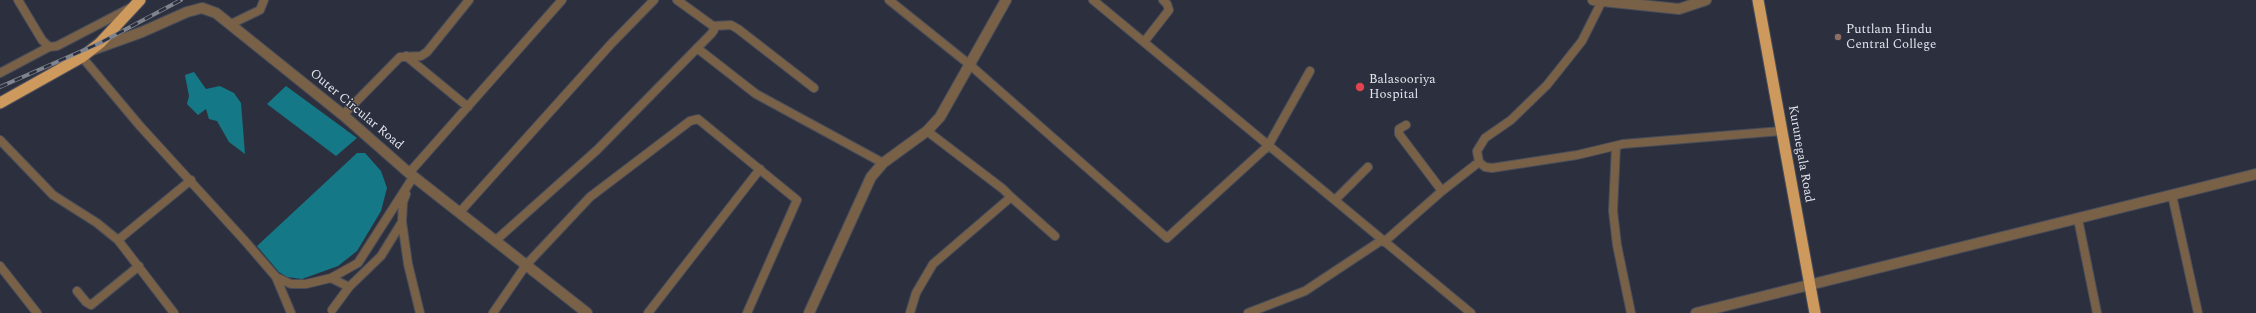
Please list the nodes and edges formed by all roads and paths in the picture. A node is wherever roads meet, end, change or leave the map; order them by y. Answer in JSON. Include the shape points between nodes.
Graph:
{"nodes":[{"id":1,"x":18,"y":0,"type":"edge"},
{"id":2,"x":264,"y":0,"type":"edge"},
{"id":3,"x":469,"y":0,"type":"edge"},
{"id":4,"x":562,"y":0,"type":"edge"},
{"id":5,"x":654,"y":0,"type":"edge"},
{"id":6,"x":677,"y":0,"type":"edge"},
{"id":7,"x":889,"y":0,"type":"edge"},
{"id":8,"x":1006,"y":0,"type":"edge"},
{"id":9,"x":1093,"y":0,"type":"edge"},
{"id":10,"x":1163,"y":0,"type":"edge"},
{"id":11,"x":1706,"y":0,"type":"edge"},
{"id":12,"x":1758,"y":0,"type":"edge"},
{"id":13,"x":1597,"y":1,"type":"edge"},
{"id":14,"x":137,"y":3,"type":"edge"},
{"id":15,"x":231,"y":24,"type":"junction"},
{"id":16,"x":713,"y":26,"type":"junction"},
{"id":17,"x":1144,"y":42,"type":"junction"},
{"id":18,"x":49,"y":47,"type":"junction"},
{"id":19,"x":697,"y":48,"type":"junction"},
{"id":20,"x":84,"y":54,"type":"junction"},
{"id":21,"x":406,"y":56,"type":"junction"},
{"id":22,"x":970,"y":65,"type":"junction"},
{"id":23,"x":1310,"y":71,"type":"dead end"},
{"id":24,"x":0,"y":73,"type":"edge"},
{"id":25,"x":814,"y":88,"type":"dead end"},
{"id":26,"x":0,"y":103,"type":"edge"},
{"id":27,"x":468,"y":107,"type":"junction"},
{"id":28,"x":343,"y":115,"type":"junction"},
{"id":29,"x":1406,"y":125,"type":"dead end"},
{"id":30,"x":927,"y":131,"type":"junction"},
{"id":31,"x":1781,"y":131,"type":"junction"},
{"id":32,"x":0,"y":140,"type":"edge"},
{"id":33,"x":1268,"y":146,"type":"junction"},
{"id":34,"x":1616,"y":146,"type":"junction"},
{"id":35,"x":1479,"y":162,"type":"junction"},
{"id":36,"x":883,"y":163,"type":"junction"},
{"id":37,"x":1368,"y":167,"type":"dead end"},
{"id":38,"x":760,"y":169,"type":"junction"},
{"id":39,"x":2256,"y":174,"type":"edge"},
{"id":40,"x":411,"y":177,"type":"junction"},
{"id":41,"x":191,"y":180,"type":"junction"},
{"id":42,"x":1442,"y":191,"type":"junction"},
{"id":43,"x":2172,"y":195,"type":"junction"},
{"id":44,"x":1011,"y":197,"type":"junction"},
{"id":45,"x":1335,"y":200,"type":"junction"},
{"id":46,"x":459,"y":213,"type":"junction"},
{"id":47,"x":2078,"y":219,"type":"junction"},
{"id":48,"x":402,"y":222,"type":"junction"},
{"id":49,"x":1055,"y":236,"type":"dead end"},
{"id":50,"x":118,"y":240,"type":"junction"},
{"id":51,"x":495,"y":241,"type":"junction"},
{"id":52,"x":1383,"y":241,"type":"junction"},
{"id":53,"x":0,"y":266,"type":"edge"},
{"id":54,"x":139,"y":266,"type":"junction"},
{"id":55,"x":526,"y":266,"type":"junction"},
{"id":56,"x":276,"y":277,"type":"junction"},
{"id":57,"x":331,"y":278,"type":"junction"},
{"id":58,"x":1810,"y":286,"type":"junction"},
{"id":59,"x":349,"y":287,"type":"junction"},
{"id":60,"x":77,"y":291,"type":"dead end"},
{"id":61,"x":331,"y":312,"type":"edge"},
{"id":62,"x":37,"y":313,"type":"edge"},
{"id":63,"x":174,"y":313,"type":"edge"},
{"id":64,"x":291,"y":313,"type":"edge"},
{"id":65,"x":420,"y":313,"type":"edge"},
{"id":66,"x":492,"y":313,"type":"edge"},
{"id":67,"x":587,"y":313,"type":"edge"},
{"id":68,"x":648,"y":313,"type":"edge"},
{"id":69,"x":747,"y":313,"type":"edge"},
{"id":70,"x":810,"y":313,"type":"edge"},
{"id":71,"x":910,"y":313,"type":"edge"},
{"id":72,"x":1248,"y":313,"type":"edge"},
{"id":73,"x":1471,"y":313,"type":"edge"},
{"id":74,"x":1631,"y":313,"type":"edge"},
{"id":75,"x":1696,"y":313,"type":"edge"},
{"id":76,"x":1815,"y":313,"type":"edge"},
{"id":77,"x":2097,"y":313,"type":"edge"},
{"id":78,"x":2198,"y":313,"type":"edge"}],
"edges":[{"from":1,"to":18,"type":"street"},
{"from":2,"to":15,"type":"street","via":[[260,10]]},
{"from":3,"to":21,"type":"street","via":[[427,52],[421,56]]},
{"from":4,"to":27,"type":"street"},
{"from":5,"to":46,"type":"street","via":[[611,44]]},
{"from":6,"to":16,"type":"street"},
{"from":7,"to":22,"type":"street"},
{"from":8,"to":22,"type":"street"},
{"from":9,"to":17,"type":"street"},
{"from":10,"to":17,"type":"street","via":[[1169,10]]},
{"from":11,"to":13,"type":"street","via":[[1679,9]]},
{"from":12,"to":31,"type":"highway","name":"Kurunegala Road"},
{"from":13,"to":35,"type":"street","via":[[1582,41],[1547,85],[1511,120],[1485,138],[1477,151]]},
{"from":14,"to":18,"type":"street","via":[[57,46]]},
{"from":14,"to":20,"type":"highway","via":[[100,43]]},
{"from":15,"to":20,"type":"street","name":"Outer Circular Road","via":[[216,13],[202,8]]},
{"from":15,"to":28,"type":"street","name":"Outer Circular Road"},
{"from":16,"to":19,"type":"street","via":[[714,30]]},
{"from":16,"to":25,"type":"street","via":[[731,25],[738,29]]},
{"from":17,"to":33,"type":"street"},
{"from":18,"to":24,"type":"street"},
{"from":19,"to":36,"type":"street","via":[[756,94]]},
{"from":19,"to":51,"type":"street","via":[[597,150]]},
{"from":20,"to":26,"type":"highway"},
{"from":20,"to":41,"type":"street","via":[[140,126]]},
{"from":21,"to":27,"type":"street"},
{"from":21,"to":28,"type":"street","via":[[394,62]]},
{"from":22,"to":30,"type":"street","via":[[940,117]]},
{"from":22,"to":33,"type":"street","via":[[1167,238]]},
{"from":23,"to":33,"type":"street"},
{"from":27,"to":40,"type":"street"},
{"from":28,"to":40,"type":"street","name":"Outer Circular Road"},
{"from":29,"to":42,"type":"street","via":[[1399,129],[1399,134]]},
{"from":30,"to":36,"type":"street"},
{"from":30,"to":44,"type":"street","via":[[1003,188]]},
{"from":31,"to":34,"type":"street"},
{"from":31,"to":58,"type":"highway","name":"Kurunegala Road"},
{"from":32,"to":50,"type":"street","via":[[53,195],[97,223]]},
{"from":33,"to":45,"type":"street"},
{"from":34,"to":35,"type":"street","via":[[1492,168],[1485,167]]},
{"from":34,"to":74,"type":"street","via":[[1613,211]]},
{"from":35,"to":42,"type":"street"},
{"from":36,"to":70,"type":"street","via":[[871,177]]},
{"from":37,"to":45,"type":"street"},
{"from":38,"to":55,"type":"street","via":[[698,119],[693,119],[590,197]]},
{"from":38,"to":68,"type":"street"},
{"from":38,"to":69,"type":"street","via":[[797,200]]},
{"from":39,"to":43,"type":"street"},
{"from":40,"to":46,"type":"street","name":"Outer Circular Road"},
{"from":40,"to":48,"type":"street","via":[[403,202]]},
{"from":40,"to":57,"type":"street","via":[[358,263]]},
{"from":41,"to":50,"type":"street"},
{"from":41,"to":56,"type":"street"},
{"from":42,"to":52,"type":"street"},
{"from":43,"to":47,"type":"street"},
{"from":43,"to":78,"type":"street"},
{"from":44,"to":49,"type":"street"},
{"from":44,"to":71,"type":"street","via":[[933,264],[916,293]]},
{"from":45,"to":52,"type":"street"},
{"from":46,"to":51,"type":"street","name":"Outer Circular Road"},
{"from":47,"to":58,"type":"street"},
{"from":47,"to":77,"type":"street"},
{"from":48,"to":59,"type":"street","via":[[381,256]]},
{"from":48,"to":65,"type":"street","via":[[408,264]]},
{"from":50,"to":54,"type":"street"},
{"from":51,"to":55,"type":"street","name":"Outer Circular Road"},
{"from":52,"to":72,"type":"street","via":[[1305,291]]},
{"from":52,"to":73,"type":"street"},
{"from":53,"to":62,"type":"street"},
{"from":54,"to":60,"type":"street","via":[[91,305]]},
{"from":54,"to":63,"type":"street"},
{"from":55,"to":66,"type":"street"},
{"from":55,"to":67,"type":"street","name":"Outer Circular Road"},
{"from":56,"to":57,"type":"street","via":[[291,284],[306,284]]},
{"from":56,"to":64,"type":"street"},
{"from":57,"to":59,"type":"street"},
{"from":58,"to":75,"type":"street"},
{"from":58,"to":76,"type":"highway","name":"Kurunegala Road"},
{"from":59,"to":61,"type":"street"}]}
